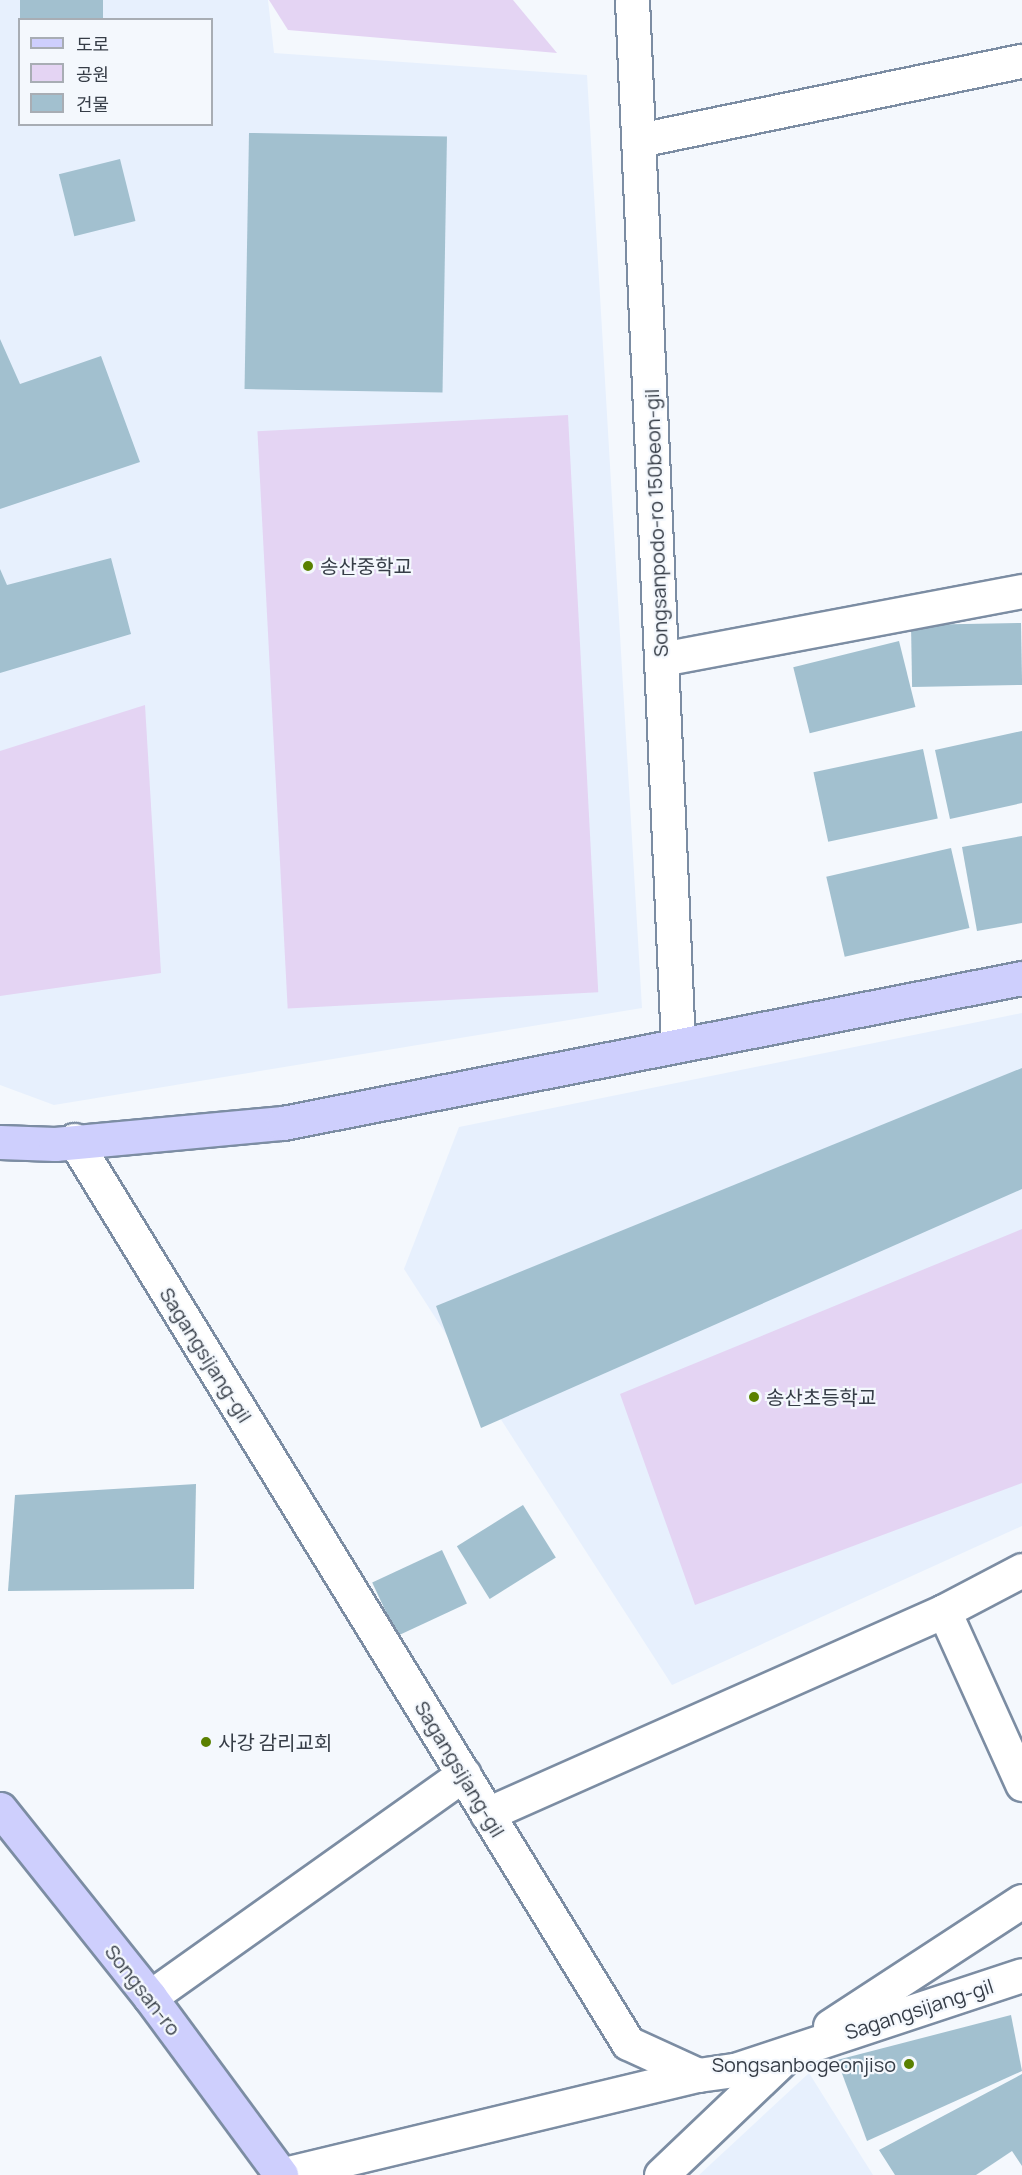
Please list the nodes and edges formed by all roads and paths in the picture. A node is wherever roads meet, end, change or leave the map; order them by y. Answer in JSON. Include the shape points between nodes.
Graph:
{"nodes":[{"id":1,"x":632,"y":0,"type":"edge"},
{"id":2,"x":1022,"y":61,"type":"edge"},
{"id":3,"x":639,"y":140,"type":"junction"},
{"id":4,"x":1022,"y":591,"type":"edge"},
{"id":5,"x":662,"y":658,"type":"junction"},
{"id":6,"x":1022,"y":978,"type":"edge"},
{"id":7,"x":678,"y":1045,"type":"junction"},
{"id":8,"x":74,"y":1140,"type":"junction"},
{"id":9,"x":0,"y":1142,"type":"edge"},
{"id":10,"x":1022,"y":1570,"type":"edge"},
{"id":11,"x":944,"y":1611,"type":"junction"},
{"id":12,"x":464,"y":1774,"type":"junction"},
{"id":13,"x":1022,"y":1784,"type":"edge"},
{"id":14,"x":0,"y":1809,"type":"edge"},
{"id":15,"x":487,"y":1814,"type":"junction"},
{"id":16,"x":1022,"y":1902,"type":"edge"},
{"id":17,"x":1022,"y":1975,"type":"edge"},
{"id":18,"x":150,"y":1997,"type":"junction"},
{"id":19,"x":791,"y":2051,"type":"junction"},
{"id":20,"x":698,"y":2075,"type":"junction"},
{"id":21,"x":280,"y":2175,"type":"edge"},
{"id":22,"x":661,"y":2175,"type":"edge"}],
"edges":[{"from":1,"to":3,"type":"street","name":"Songsanpodo-ro 150beon-gil"},
{"from":2,"to":3,"type":"street"},
{"from":3,"to":5,"type":"street","name":"Songsanpodo-ro 150beon-gil"},
{"from":4,"to":5,"type":"street"},
{"from":5,"to":7,"type":"street","name":"Songsanpodo-ro 150beon-gil"},
{"from":6,"to":7,"type":"main road"},
{"from":7,"to":8,"type":"main road","via":[[283,1123]]},
{"from":8,"to":9,"type":"main road","via":[[54,1144]]},
{"from":8,"to":12,"type":"street","name":"Sagangsijang-gil"},
{"from":10,"to":11,"type":"street"},
{"from":11,"to":13,"type":"street"},
{"from":11,"to":15,"type":"street"},
{"from":12,"to":15,"type":"street","name":"Sagangsijang-gil"},
{"from":12,"to":18,"type":"street"},
{"from":14,"to":18,"type":"main road","name":"Songsan-ro"},
{"from":15,"to":20,"type":"street","name":"Sagangsijang-gil","via":[[628,2043]]},
{"from":16,"to":19,"type":"street"},
{"from":17,"to":19,"type":"street","name":"Sagangsijang-gil"},
{"from":18,"to":21,"type":"main road","name":"Songsan-ro"},
{"from":19,"to":20,"type":"street","name":"Sagangsijang-gil","via":[[735,2070]]},
{"from":19,"to":22,"type":"street"},
{"from":20,"to":21,"type":"street"}]}
